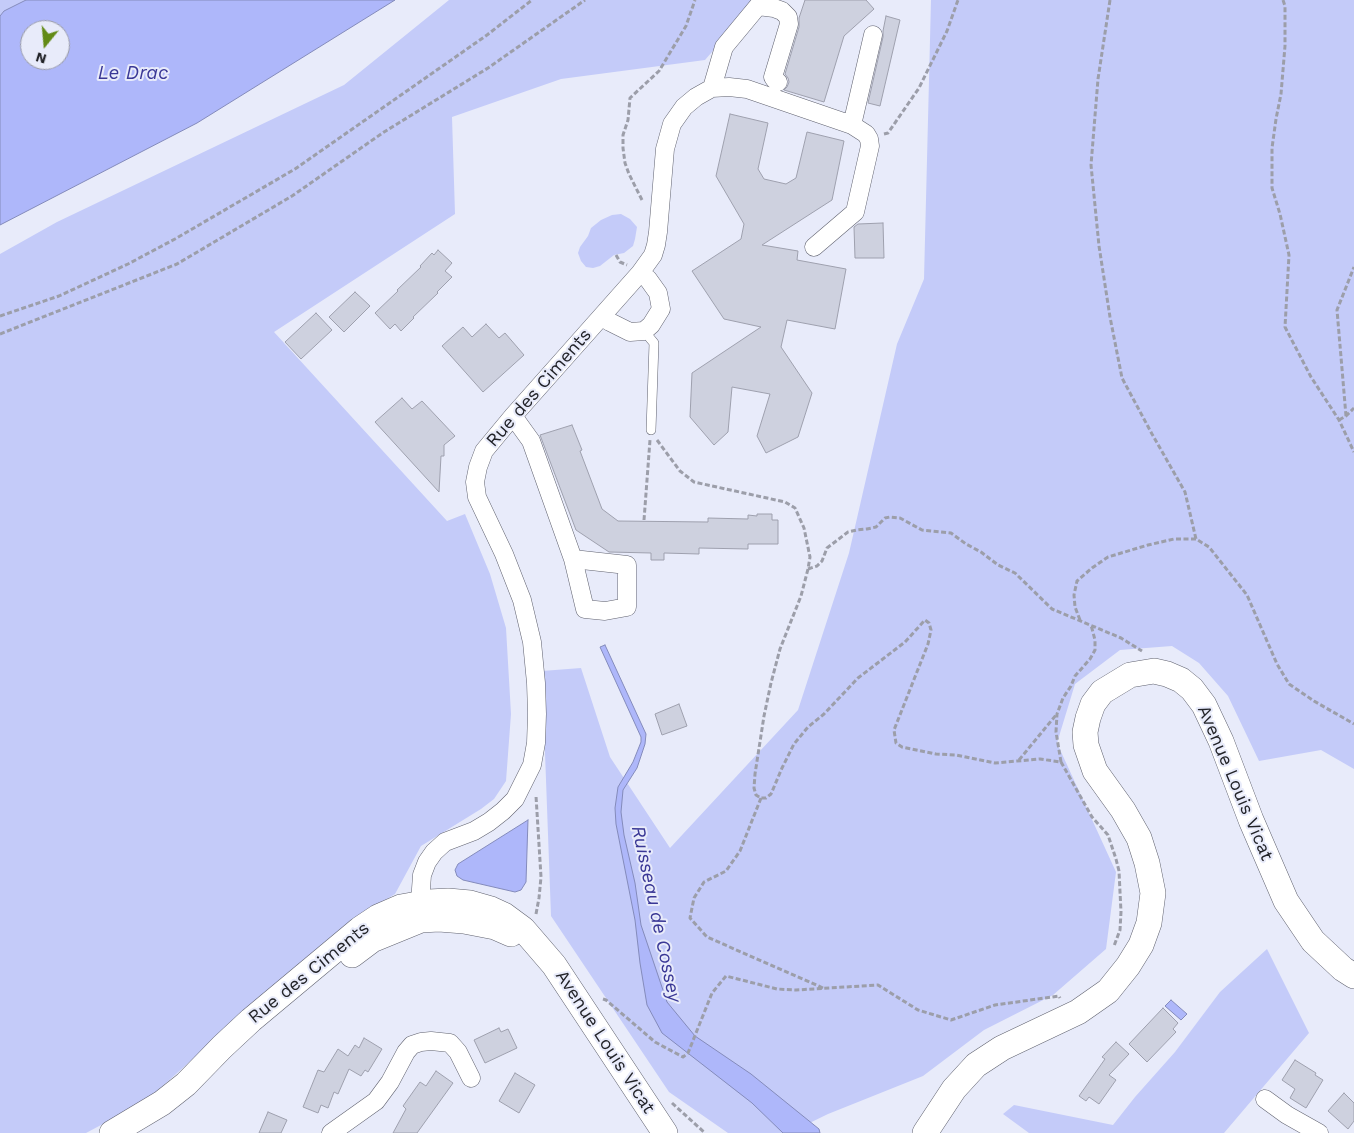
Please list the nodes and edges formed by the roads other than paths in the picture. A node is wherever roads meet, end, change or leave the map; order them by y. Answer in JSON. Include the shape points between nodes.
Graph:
{"nodes":[{"id":1,"x":873,"y":35,"type":"dead end"},
{"id":2,"x":785,"y":48,"type":"dead end"},
{"id":3,"x":712,"y":88,"type":"junction"},
{"id":4,"x":852,"y":125,"type":"junction"},
{"id":5,"x":814,"y":247,"type":"dead end"},
{"id":6,"x":640,"y":273,"type":"junction"},
{"id":7,"x":602,"y":316,"type":"junction"},
{"id":8,"x":644,"y":331,"type":"junction"},
{"id":9,"x":512,"y":416,"type":"junction"},
{"id":10,"x":651,"y":430,"type":"road end"},
{"id":11,"x":573,"y":560,"type":"dead end"},
{"id":12,"x":420,"y":911,"type":"junction"},
{"id":13,"x":1354,"y":976,"type":"edge"},
{"id":14,"x":472,"y":1078,"type":"dead end"},
{"id":15,"x":1265,"y":1099,"type":"dead end"},
{"id":16,"x":112,"y":1133,"type":"edge"},
{"id":17,"x":139,"y":1133,"type":"edge"},
{"id":18,"x":331,"y":1133,"type":"edge"},
{"id":19,"x":665,"y":1133,"type":"edge"},
{"id":20,"x":925,"y":1133,"type":"edge"},
{"id":21,"x":1319,"y":1133,"type":"edge"}],
"edges":[{"from":1,"to":4,"type":"street"},
{"from":2,"to":3,"type":"street","via":[[782,11],[758,6],[724,47]]},
{"from":3,"to":4,"type":"street","via":[[747,89]]},
{"from":3,"to":6,"type":"street","name":"Rue des Ciments","via":[[684,107],[672,124],[665,149],[656,245]]},
{"from":4,"to":5,"type":"street","via":[[866,134],[870,146],[855,212]]},
{"from":6,"to":7,"type":"street","name":"Rue des Ciments"},
{"from":6,"to":8,"type":"street","via":[[658,293],[662,309]]},
{"from":7,"to":8,"type":"street","via":[[630,332]]},
{"from":7,"to":9,"type":"street","name":"Rue des Ciments"},
{"from":8,"to":10,"type":"lane","via":[[654,343]]},
{"from":9,"to":11,"type":"street","via":[[531,441]]},
{"from":9,"to":12,"type":"street","name":"Rue des Ciments","via":[[484,451],[476,482],[478,497],[522,600],[532,642],[537,714],[532,765],[515,799],[503,811],[474,831],[445,842],[434,852],[422,875]]},
{"from":12,"to":16,"type":"main road","name":"Rue des Ciments","via":[[402,907],[360,929],[251,1020],[186,1084],[162,1103]]},
{"from":12,"to":17,"type":"main road","name":"Rue des Ciments","via":[[350,957],[244,1046],[194,1095]]},
{"from":12,"to":19,"type":"main road","name":"Avenue Louis Vicat","via":[[439,919],[495,927],[543,953]]},
{"from":13,"to":20,"type":"main road","name":"Avenue Louis Vicat","via":[[1343,970],[1313,941],[1286,901],[1204,705],[1192,689],[1167,674],[1154,671],[1130,675],[1102,692],[1093,704],[1085,732],[1086,745],[1096,770],[1139,838],[1147,863],[1153,893],[1141,945],[1108,991],[1073,1002],[976,1065],[954,1089]]},
{"from":14,"to":18,"type":"street","via":[[450,1043],[412,1044],[376,1101]]},
{"from":15,"to":21,"type":"street"}]}
